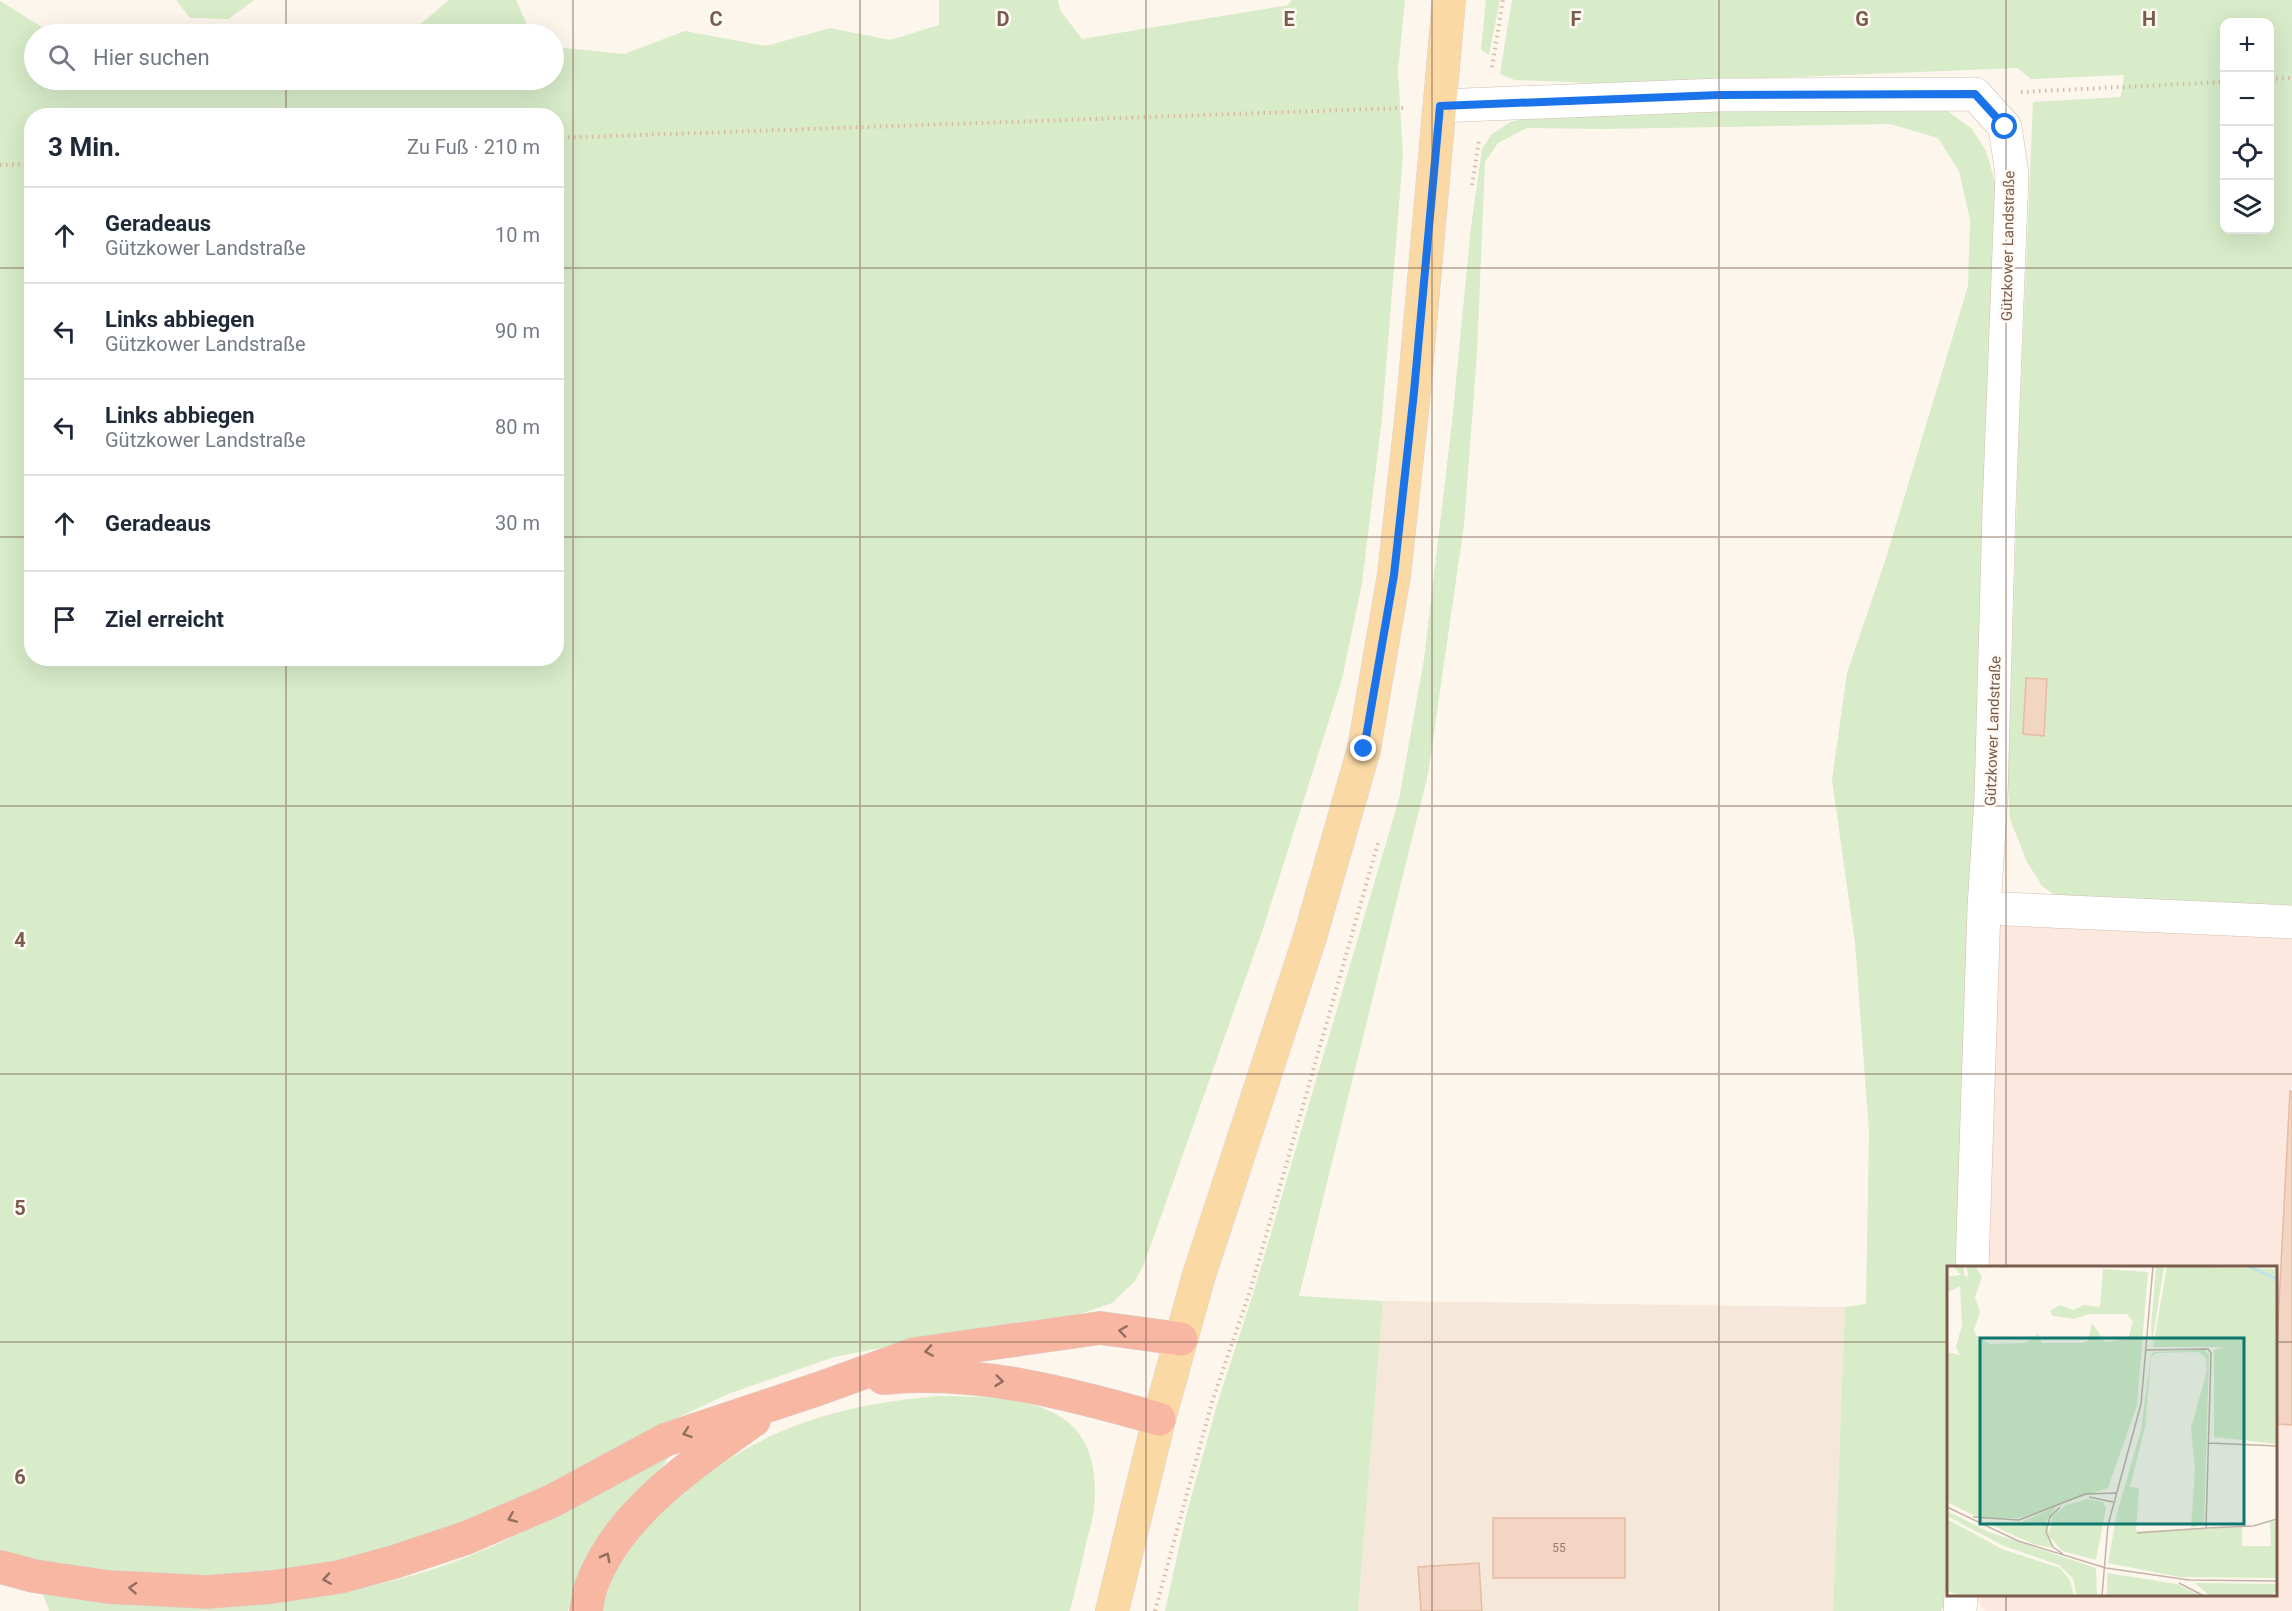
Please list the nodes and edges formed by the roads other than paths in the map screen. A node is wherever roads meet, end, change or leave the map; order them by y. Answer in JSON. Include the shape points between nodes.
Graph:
{"nodes":[{"id":1,"x":1449,"y":0,"type":"edge"},
{"id":2,"x":1440,"y":106,"type":"junction"},
{"id":3,"x":1984,"y":908,"type":"junction"},
{"id":4,"x":2292,"y":922,"type":"edge"},
{"id":5,"x":1972,"y":1266,"type":"edge"},
{"id":6,"x":1180,"y":1339,"type":"junction"},
{"id":7,"x":836,"y":1382,"type":"junction"},
{"id":8,"x":782,"y":1400,"type":"junction"},
{"id":9,"x":1159,"y":1419,"type":"junction"},
{"id":10,"x":0,"y":1567,"type":"edge"},
{"id":11,"x":1961,"y":1596,"type":"edge"},
{"id":12,"x":586,"y":1611,"type":"edge"},
{"id":13,"x":1112,"y":1611,"type":"edge"},
{"id":14,"x":1960,"y":1611,"type":"edge"}],
"edges":[{"from":1,"to":2,"type":"main road"},
{"from":2,"to":3,"type":"street","name":"Gützkower Landstraße","via":[[1719,95],[1975,94],[2005,127],[2012,174]]},
{"from":2,"to":6,"type":"main road","via":[[1394,575],[1364,749],[1310,937]]},
{"from":3,"to":4,"type":"street"},
{"from":3,"to":5,"type":"street","name":"Gützkower Landstraße"},
{"from":6,"to":7,"type":"highway","one_way":true,"via":[[1100,1328],[915,1354]]},
{"from":6,"to":9,"type":"main road"},
{"from":7,"to":8,"type":"highway"},
{"from":7,"to":9,"type":"highway","one_way":true,"via":[[917,1375],[965,1377],[1034,1386]]},
{"from":8,"to":10,"type":"highway","one_way":true,"via":[[665,1440],[552,1501],[466,1538],[339,1577],[207,1592],[108,1587]]},
{"from":12,"to":8,"type":"highway","one_way":true,"via":[[591,1585],[634,1515]]},
{"from":9,"to":13,"type":"main road"},
{"from":11,"to":14,"type":"street"}]}
